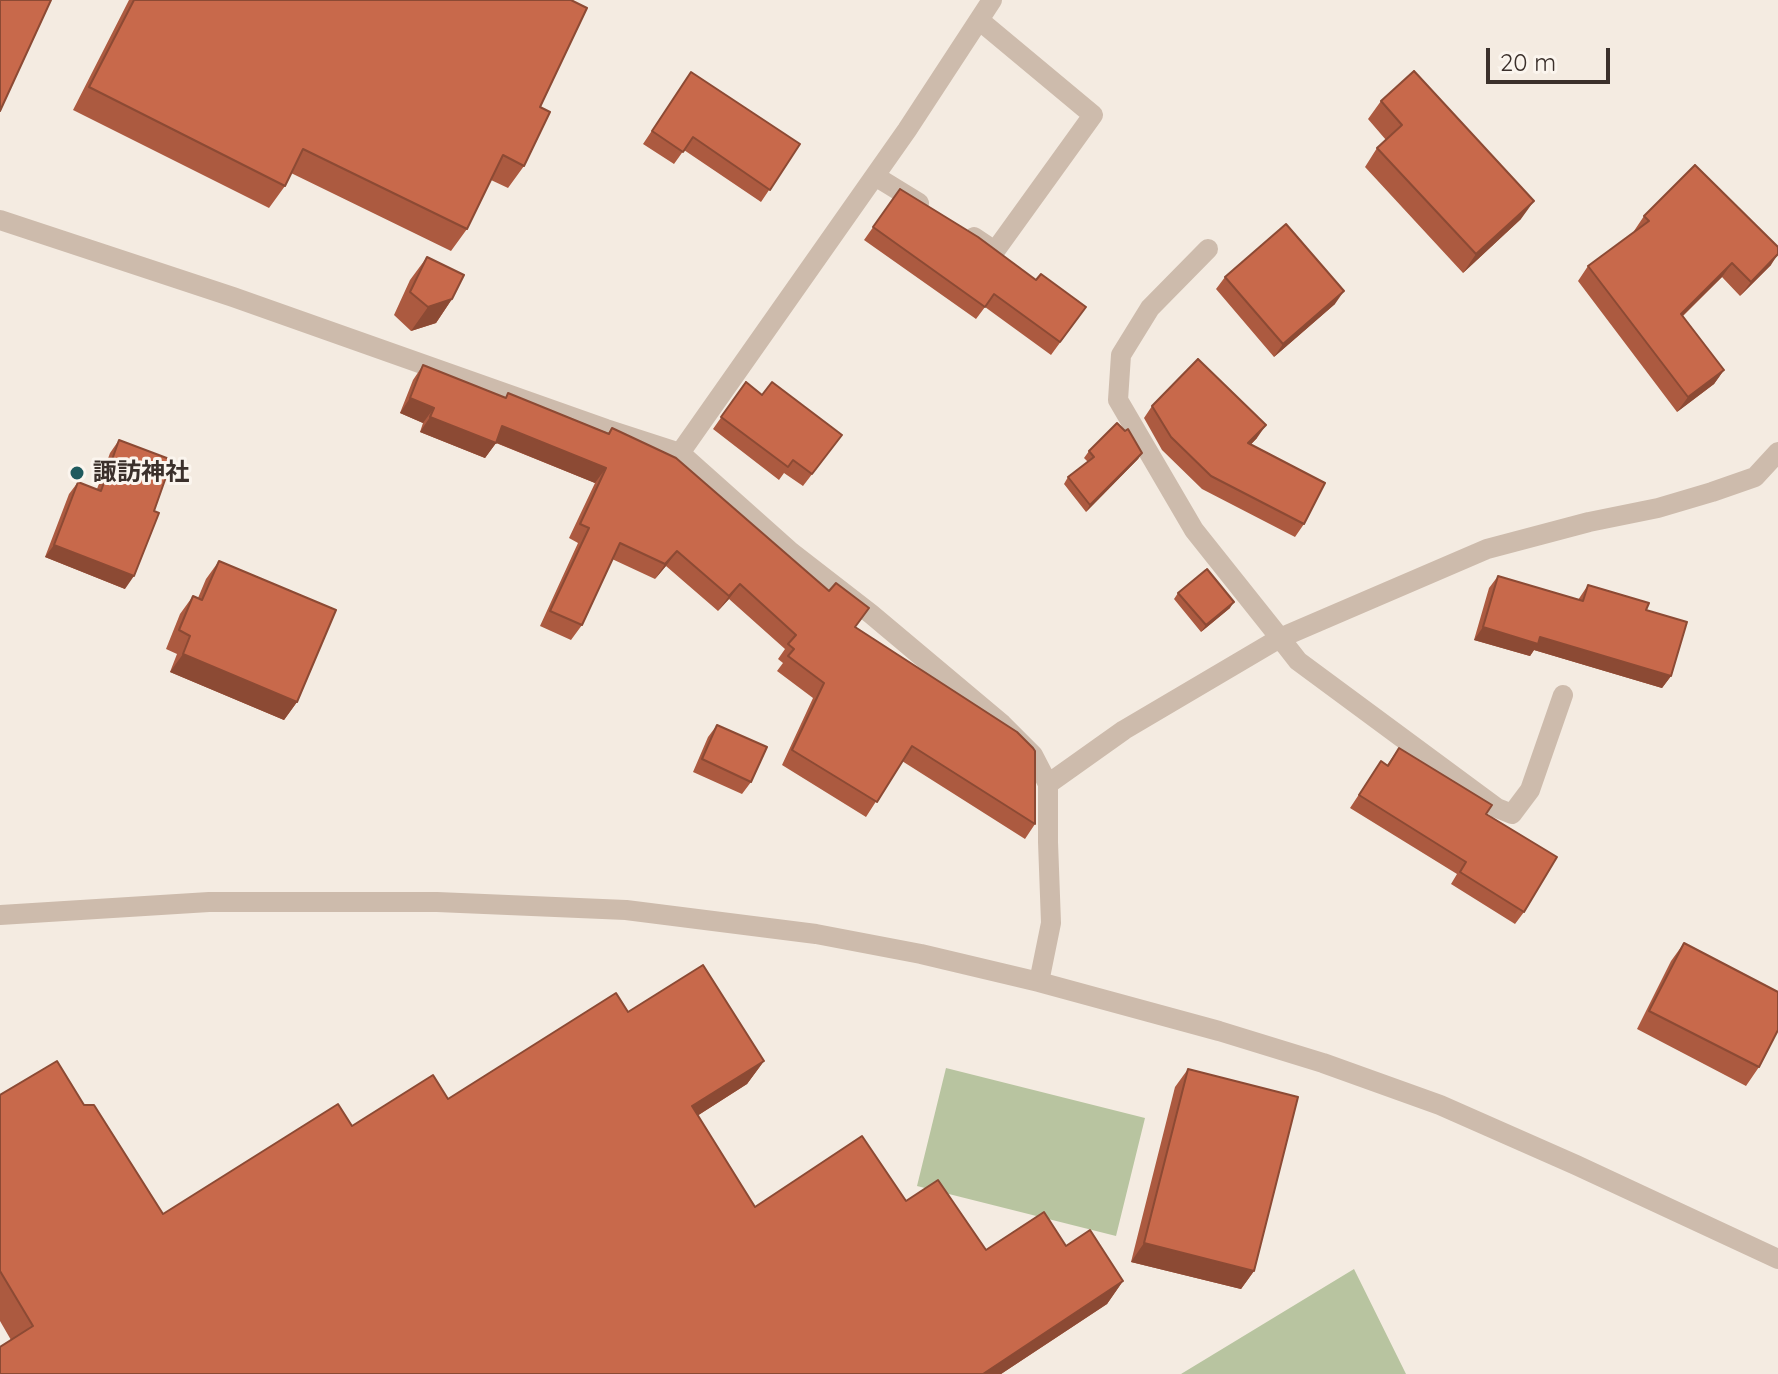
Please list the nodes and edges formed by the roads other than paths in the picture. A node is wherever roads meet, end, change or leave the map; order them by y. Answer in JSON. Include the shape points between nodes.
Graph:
{"nodes":[{"id":1,"x":992,"y":0,"type":"edge"},
{"id":2,"x":979,"y":20,"type":"junction"},
{"id":3,"x":875,"y":176,"type":"junction"},
{"id":4,"x":0,"y":220,"type":"edge"},
{"id":5,"x":1208,"y":249,"type":"dead end"},
{"id":6,"x":1778,"y":452,"type":"edge"},
{"id":7,"x":680,"y":453,"type":"junction"},
{"id":8,"x":1280,"y":638,"type":"junction"},
{"id":9,"x":1563,"y":695,"type":"dead end"},
{"id":10,"x":1048,"y":784,"type":"junction"},
{"id":11,"x":0,"y":915,"type":"edge"},
{"id":12,"x":1039,"y":982,"type":"junction"},
{"id":13,"x":1778,"y":1259,"type":"edge"}],
"edges":[{"from":1,"to":2,"type":"street"},
{"from":2,"to":3,"type":"street"},
{"from":2,"to":3,"type":"street","via":[[1093,115],[995,251]]},
{"from":3,"to":7,"type":"street"},
{"from":4,"to":7,"type":"street"},
{"from":5,"to":8,"type":"street","via":[[1150,308],[1121,355],[1118,400],[1194,530]]},
{"from":6,"to":8,"type":"street","via":[[1755,477],[1658,508],[1487,549]]},
{"from":7,"to":10,"type":"street","via":[[791,552],[1002,724],[1033,755]]},
{"from":8,"to":9,"type":"street","via":[[1298,661],[1512,814],[1530,790]]},
{"from":8,"to":10,"type":"street","via":[[1124,730]]},
{"from":10,"to":12,"type":"street","via":[[1051,923]]},
{"from":11,"to":12,"type":"street","via":[[209,902],[437,902],[626,910],[816,934]]},
{"from":12,"to":13,"type":"street","via":[[1279,1049],[1440,1105]]}]}
